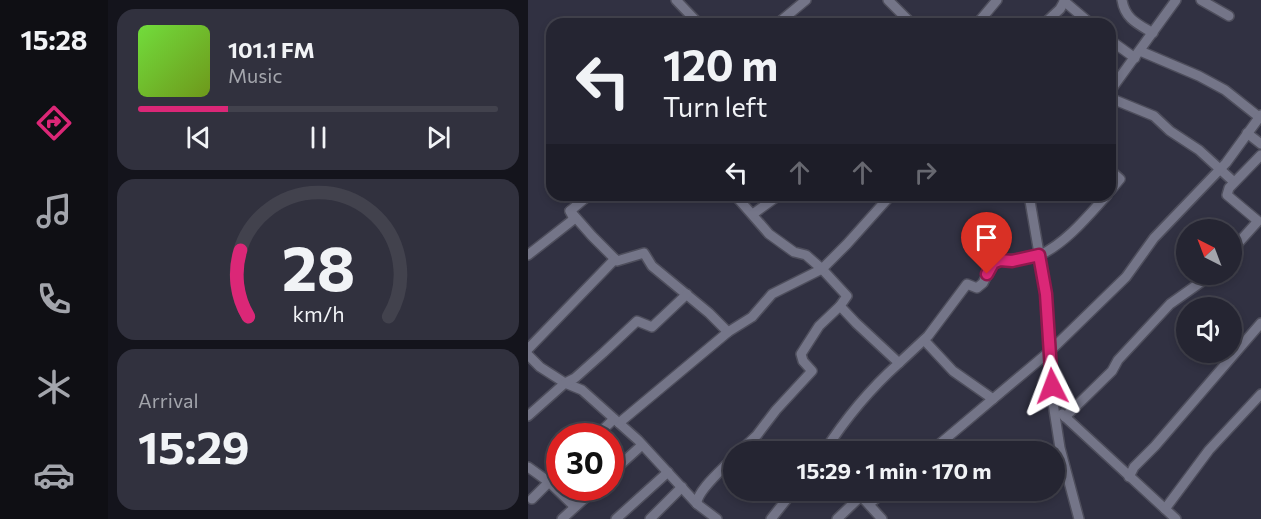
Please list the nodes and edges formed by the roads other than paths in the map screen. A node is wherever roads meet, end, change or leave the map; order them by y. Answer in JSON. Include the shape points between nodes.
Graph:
{"nodes":[{"id":1,"x":675,"y":0,"type":"edge"},
{"id":2,"x":806,"y":0,"type":"edge"},
{"id":3,"x":888,"y":0,"type":"edge"},
{"id":4,"x":997,"y":0,"type":"edge"},
{"id":5,"x":1122,"y":0,"type":"edge"},
{"id":6,"x":1176,"y":0,"type":"edge"},
{"id":7,"x":1201,"y":0,"type":"edge"},
{"id":8,"x":1065,"y":1,"type":"edge"},
{"id":9,"x":1229,"y":16,"type":"dead end"},
{"id":10,"x":693,"y":18,"type":"edge"},
{"id":11,"x":784,"y":18,"type":"edge"},
{"id":12,"x":906,"y":18,"type":"edge"},
{"id":13,"x":982,"y":18,"type":"edge"},
{"id":14,"x":1050,"y":18,"type":"edge"},
{"id":15,"x":1083,"y":18,"type":"edge"},
{"id":16,"x":1153,"y":33,"type":"junction"},
{"id":17,"x":1116,"y":43,"type":"edge"},
{"id":18,"x":1137,"y":54,"type":"junction"},
{"id":19,"x":1116,"y":83,"type":"edge"},
{"id":20,"x":1116,"y":100,"type":"edge"},
{"id":21,"x":1260,"y":116,"type":"edge"},
{"id":22,"x":1247,"y":133,"type":"junction"},
{"id":23,"x":1261,"y":144,"type":"edge"},
{"id":24,"x":1261,"y":155,"type":"edge"},
{"id":25,"x":1220,"y":168,"type":"junction"},
{"id":26,"x":1234,"y":182,"type":"junction"},
{"id":27,"x":582,"y":201,"type":"edge"},
{"id":28,"x":741,"y":201,"type":"edge"},
{"id":29,"x":771,"y":201,"type":"edge"},
{"id":30,"x":886,"y":201,"type":"edge"},
{"id":31,"x":1030,"y":201,"type":"edge"},
{"id":32,"x":1101,"y":201,"type":"edge"},
{"id":33,"x":570,"y":211,"type":"junction"},
{"id":34,"x":753,"y":214,"type":"junction"},
{"id":35,"x":1242,"y":239,"type":"edge"},
{"id":36,"x":528,"y":255,"type":"edge"},
{"id":37,"x":1039,"y":255,"type":"junction"},
{"id":38,"x":615,"y":259,"type":"junction"},
{"id":39,"x":822,"y":268,"type":"junction"},
{"id":40,"x":1198,"y":285,"type":"edge"},
{"id":41,"x":687,"y":294,"type":"junction"},
{"id":42,"x":840,"y":306,"type":"junction"},
{"id":43,"x":1261,"y":323,"type":"edge"},
{"id":44,"x":728,"y":332,"type":"junction"},
{"id":45,"x":924,"y":340,"type":"junction"},
{"id":46,"x":528,"y":349,"type":"edge"},
{"id":47,"x":1050,"y":351,"type":"junction"},
{"id":48,"x":528,"y":355,"type":"edge"},
{"id":49,"x":899,"y":363,"type":"junction"},
{"id":50,"x":565,"y":383,"type":"junction"},
{"id":51,"x":1261,"y":394,"type":"edge"},
{"id":52,"x":993,"y":399,"type":"junction"},
{"id":53,"x":1053,"y":403,"type":"junction"},
{"id":54,"x":528,"y":416,"type":"edge"},
{"id":55,"x":1065,"y":417,"type":"junction"},
{"id":56,"x":616,"y":421,"type":"junction"},
{"id":57,"x":613,"y":423,"type":"edge"},
{"id":58,"x":751,"y":441,"type":"edge"},
{"id":59,"x":831,"y":441,"type":"edge"},
{"id":60,"x":943,"y":441,"type":"edge"},
{"id":61,"x":642,"y":445,"type":"junction"},
{"id":62,"x":624,"y":461,"type":"edge"},
{"id":63,"x":528,"y":467,"type":"edge"},
{"id":64,"x":723,"y":469,"type":"edge"},
{"id":65,"x":668,"y":472,"type":"junction"},
{"id":66,"x":1128,"y":477,"type":"junction"},
{"id":67,"x":546,"y":480,"type":"edge"},
{"id":68,"x":546,"y":485,"type":"edge"},
{"id":69,"x":682,"y":487,"type":"junction"},
{"id":70,"x":532,"y":499,"type":"dead end"},
{"id":71,"x":569,"y":501,"type":"edge"},
{"id":72,"x":582,"y":501,"type":"edge"},
{"id":73,"x":785,"y":501,"type":"edge"},
{"id":74,"x":873,"y":501,"type":"edge"},
{"id":75,"x":697,"y":504,"type":"junction"},
{"id":76,"x":869,"y":504,"type":"junction"},
{"id":77,"x":575,"y":507,"type":"junction"},
{"id":78,"x":1169,"y":515,"type":"edge"},
{"id":79,"x":562,"y":519,"type":"edge"},
{"id":80,"x":616,"y":519,"type":"edge"},
{"id":81,"x":651,"y":519,"type":"edge"},
{"id":82,"x":717,"y":519,"type":"edge"},
{"id":83,"x":771,"y":519,"type":"edge"},
{"id":84,"x":837,"y":519,"type":"edge"},
{"id":85,"x":882,"y":519,"type":"edge"},
{"id":86,"x":1079,"y":519,"type":"edge"}],
"edges":[{"from":1,"to":10,"type":"street"},
{"from":2,"to":11,"type":"street"},
{"from":3,"to":12,"type":"street"},
{"from":4,"to":13,"type":"street"},
{"from":5,"to":16,"type":"street","via":[[1130,19]]},
{"from":6,"to":16,"type":"street"},
{"from":7,"to":9,"type":"street"},
{"from":8,"to":14,"type":"street"},
{"from":8,"to":15,"type":"street"},
{"from":16,"to":18,"type":"street"},
{"from":17,"to":18,"type":"street"},
{"from":18,"to":19,"type":"street"},
{"from":18,"to":21,"type":"street","via":[[1199,76]]},
{"from":20,"to":25,"type":"street","via":[[1154,116]]},
{"from":21,"to":22,"type":"street"},
{"from":22,"to":23,"type":"street"},
{"from":22,"to":25,"type":"street"},
{"from":24,"to":26,"type":"street"},
{"from":25,"to":26,"type":"street"},
{"from":25,"to":47,"type":"street","via":[[1154,238],[1126,277]]},
{"from":26,"to":35,"type":"street","via":[[1227,195],[1258,221]]},
{"from":27,"to":33,"type":"street"},
{"from":28,"to":34,"type":"street"},
{"from":29,"to":34,"type":"street"},
{"from":30,"to":39,"type":"street"},
{"from":31,"to":37,"type":"street"},
{"from":32,"to":37,"type":"street","via":[[1068,235]]},
{"from":33,"to":36,"type":"street","via":[[574,219]]},
{"from":33,"to":38,"type":"street"},
{"from":34,"to":39,"type":"street","via":[[769,234]]},
{"from":37,"to":45,"type":"street","via":[[993,263],[983,283],[977,288],[968,284]]},
{"from":37,"to":47,"type":"street"},
{"from":38,"to":41,"type":"street","via":[[644,253],[652,266]]},
{"from":38,"to":46,"type":"street"},
{"from":39,"to":42,"type":"street","via":[[847,296]]},
{"from":39,"to":44,"type":"street","via":[[772,294],[752,317]]},
{"from":40,"to":55,"type":"street","via":[[1170,304],[1112,371]]},
{"from":41,"to":44,"type":"street"},
{"from":41,"to":50,"type":"street","via":[[652,327],[637,321]]},
{"from":42,"to":49,"type":"street"},
{"from":42,"to":58,"type":"street","via":[[819,326],[801,354],[812,371]]},
{"from":43,"to":66,"type":"street"},
{"from":44,"to":56,"type":"street"},
{"from":45,"to":49,"type":"street"},
{"from":45,"to":52,"type":"street","via":[[953,371]]},
{"from":47,"to":52,"type":"street"},
{"from":47,"to":53,"type":"street"},
{"from":48,"to":50,"type":"street"},
{"from":49,"to":59,"type":"street","via":[[875,385]]},
{"from":50,"to":54,"type":"street"},
{"from":50,"to":56,"type":"street","via":[[582,390]]},
{"from":51,"to":78,"type":"street","via":[[1209,450]]},
{"from":52,"to":60,"type":"street"},
{"from":53,"to":55,"type":"street"},
{"from":53,"to":86,"type":"street","via":[[1060,448]]},
{"from":55,"to":66,"type":"street"},
{"from":56,"to":57,"type":"street"},
{"from":56,"to":61,"type":"street"},
{"from":61,"to":62,"type":"street"},
{"from":61,"to":65,"type":"street"},
{"from":63,"to":67,"type":"street"},
{"from":64,"to":75,"type":"street","via":[[700,492]]},
{"from":65,"to":69,"type":"street"},
{"from":65,"to":80,"type":"street"},
{"from":66,"to":78,"type":"street"},
{"from":68,"to":70,"type":"street"},
{"from":69,"to":75,"type":"street"},
{"from":69,"to":81,"type":"street"},
{"from":71,"to":77,"type":"street"},
{"from":72,"to":77,"type":"street"},
{"from":73,"to":83,"type":"street"},
{"from":74,"to":76,"type":"street"},
{"from":75,"to":82,"type":"street"},
{"from":76,"to":84,"type":"street","via":[[861,496]]},
{"from":76,"to":85,"type":"street"},
{"from":77,"to":79,"type":"street"}]}
